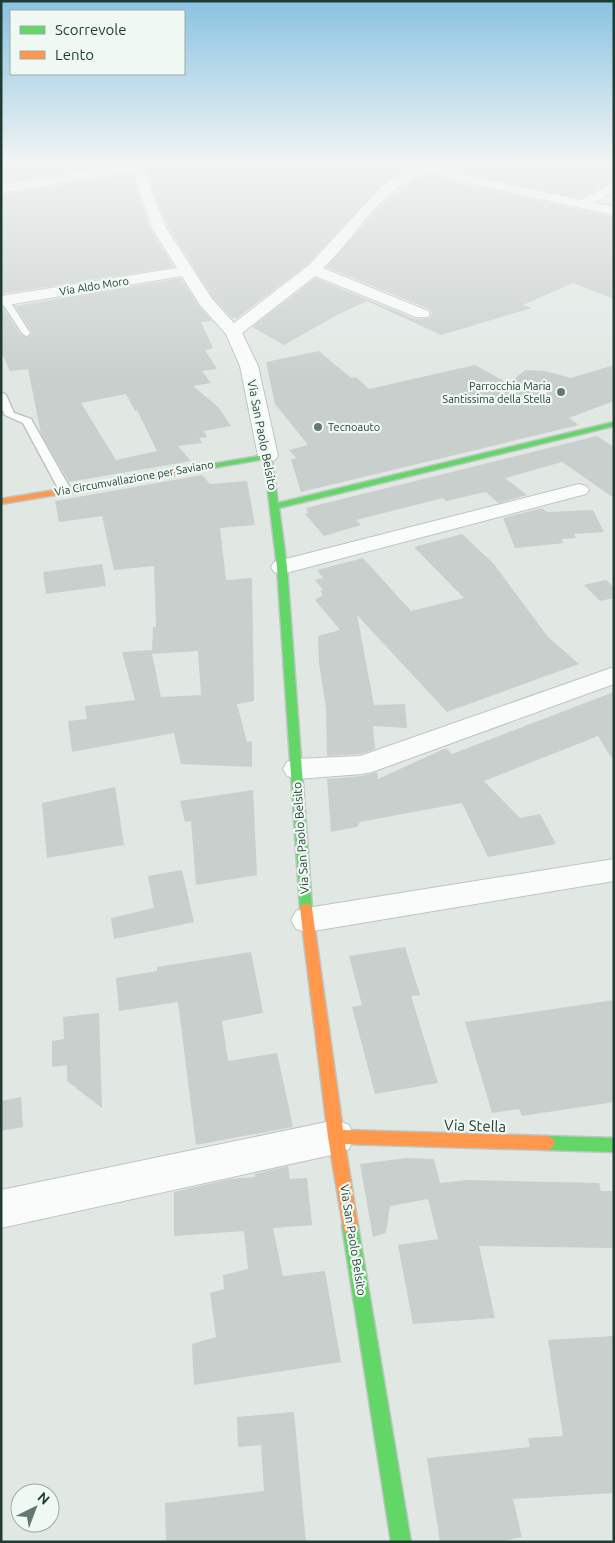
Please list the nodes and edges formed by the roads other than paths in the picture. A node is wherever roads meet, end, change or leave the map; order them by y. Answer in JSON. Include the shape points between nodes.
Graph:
{"nodes":[{"id":1,"x":163,"y":234,"type":"edge"},
{"id":2,"x":348,"y":234,"type":"edge"},
{"id":3,"x":312,"y":269,"type":"junction"},
{"id":4,"x":186,"y":271,"type":"junction"},
{"id":5,"x":3,"y":300,"type":"edge"},
{"id":6,"x":422,"y":314,"type":"dead end"},
{"id":7,"x":233,"y":332,"type":"junction"},
{"id":8,"x":26,"y":333,"type":"dead end"},
{"id":9,"x":1,"y":395,"type":"edge"},
{"id":10,"x":614,"y":424,"type":"edge"},
{"id":11,"x":268,"y":456,"type":"junction"},
{"id":12,"x":65,"y":490,"type":"junction"},
{"id":13,"x":579,"y":490,"type":"dead end"},
{"id":14,"x":1,"y":502,"type":"edge"},
{"id":15,"x":274,"y":507,"type":"junction"},
{"id":16,"x":282,"y":567,"type":"junction"},
{"id":17,"x":614,"y":675,"type":"edge"},
{"id":18,"x":297,"y":769,"type":"junction"},
{"id":19,"x":614,"y":870,"type":"edge"},
{"id":20,"x":307,"y":920,"type":"junction"},
{"id":21,"x":336,"y":1137,"type":"junction"},
{"id":22,"x":614,"y":1145,"type":"edge"},
{"id":23,"x":1,"y":1209,"type":"edge"},
{"id":24,"x":401,"y":1542,"type":"edge"}],
"edges":[{"from":1,"to":4,"type":"street","name":"Via San Paolo Belsito"},
{"from":2,"to":3,"type":"street"},
{"from":3,"to":6,"type":"street"},
{"from":3,"to":7,"type":"street"},
{"from":4,"to":5,"type":"street","name":"Via Aldo Moro"},
{"from":4,"to":7,"type":"street","name":"Via San Paolo Belsito","via":[[206,302]]},
{"from":5,"to":8,"type":"lane"},
{"from":7,"to":11,"type":"street","name":"Via San Paolo Belsito","via":[[249,366]]},
{"from":9,"to":12,"type":"lane","via":[[10,415],[27,421]]},
{"from":10,"to":15,"type":"main road"},
{"from":11,"to":12,"type":"main road","name":"Via Circumvallazione per Saviano"},
{"from":11,"to":15,"type":"main road","name":"Via San Paolo Belsito"},
{"from":12,"to":14,"type":"main road","name":"Via Circumvallazione per Saviano"},
{"from":13,"to":16,"type":"street"},
{"from":15,"to":16,"type":"main road","name":"Via San Paolo Belsito"},
{"from":16,"to":18,"type":"main road","name":"Via San Paolo Belsito"},
{"from":17,"to":18,"type":"street","via":[[362,765]]},
{"from":18,"to":20,"type":"main road","name":"Via San Paolo Belsito"},
{"from":19,"to":20,"type":"street"},
{"from":20,"to":21,"type":"main road","name":"Via San Paolo Belsito"},
{"from":21,"to":22,"type":"main road","name":"Via Stella"},
{"from":21,"to":23,"type":"street"},
{"from":21,"to":24,"type":"main road","name":"Via San Paolo Belsito"}]}
